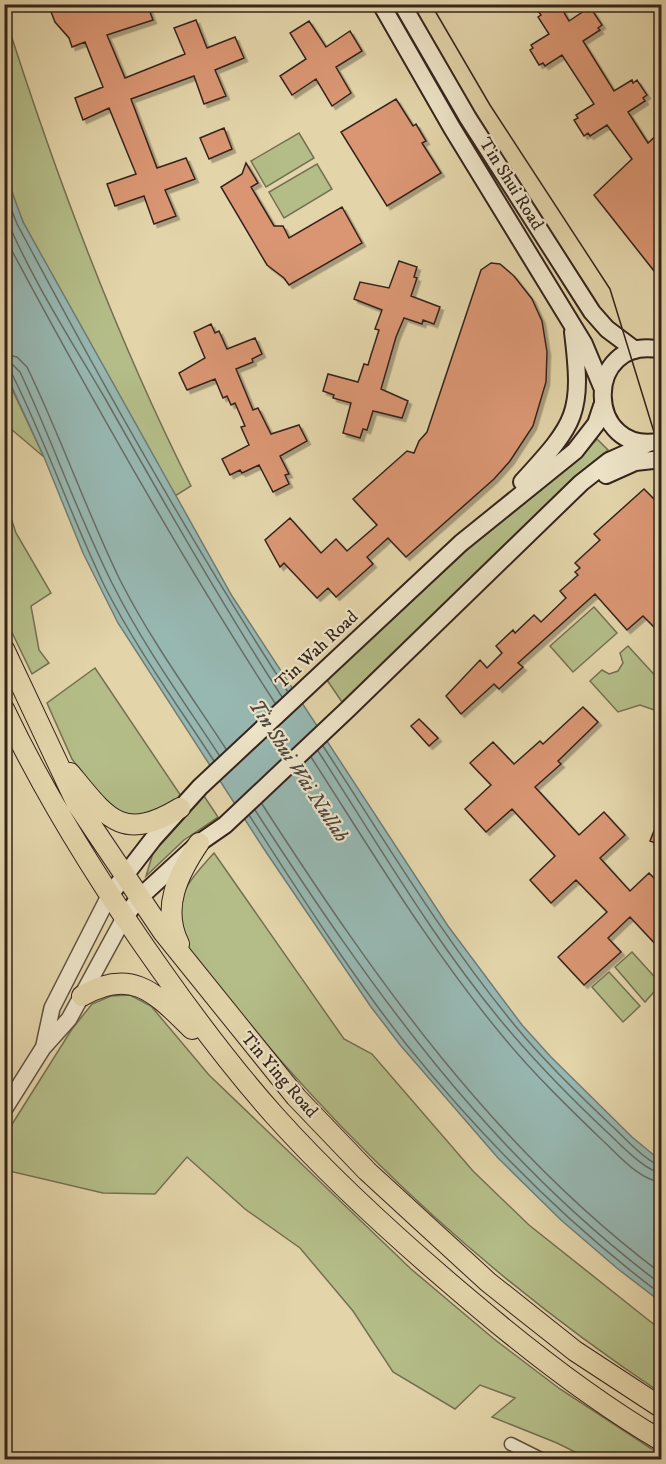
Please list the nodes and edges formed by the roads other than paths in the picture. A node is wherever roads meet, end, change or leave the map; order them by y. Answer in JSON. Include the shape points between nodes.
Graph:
{"nodes":[{"id":1,"x":381,"y":4,"type":"edge"},
{"id":2,"x":402,"y":4,"type":"edge"},
{"id":3,"x":573,"y":325,"type":"junction"},
{"id":4,"x":635,"y":350,"type":"junction"},
{"id":5,"x":662,"y":350,"type":"edge"},
{"id":6,"x":602,"y":387,"type":"junction"},
{"id":7,"x":602,"y":406,"type":"junction"},
{"id":8,"x":655,"y":442,"type":"edge"},
{"id":9,"x":662,"y":459,"type":"edge"},
{"id":10,"x":486,"y":522,"type":"junction"},
{"id":11,"x":512,"y":550,"type":"junction"},
{"id":12,"x":4,"y":649,"type":"edge"},
{"id":13,"x":4,"y":709,"type":"edge"},
{"id":14,"x":48,"y":746,"type":"junction"},
{"id":15,"x":180,"y":808,"type":"junction"},
{"id":16,"x":199,"y":843,"type":"junction"},
{"id":17,"x":124,"y":875,"type":"junction"},
{"id":18,"x":109,"y":896,"type":"junction"},
{"id":19,"x":139,"y":897,"type":"junction"},
{"id":20,"x":124,"y":918,"type":"junction"},
{"id":21,"x":189,"y":966,"type":"junction"},
{"id":22,"x":82,"y":996,"type":"junction"},
{"id":23,"x":43,"y":1048,"type":"junction"},
{"id":24,"x":237,"y":1072,"type":"junction"},
{"id":25,"x":4,"y":1110,"type":"edge"},
{"id":26,"x":662,"y":1408,"type":"edge"},
{"id":27,"x":662,"y":1441,"type":"edge"},
{"id":28,"x":511,"y":1444,"type":"dead end"},
{"id":29,"x":543,"y":1460,"type":"edge"}],
"edges":[{"from":1,"to":3,"type":"main road","name":"Tin Shui Road"},
{"from":2,"to":4,"type":"main road","name":"Tin Shui Road","via":[[468,118],[592,312]]},
{"from":3,"to":6,"type":"main road","name":"Tin Shui Road"},
{"from":3,"to":10,"type":"main road","via":[[579,375],[573,417],[559,442]]},
{"from":4,"to":5,"type":"main road"},
{"from":4,"to":6,"type":"main road","via":[[610,368]]},
{"from":6,"to":7,"type":"main road"},
{"from":7,"to":8,"type":"main road","via":[[620,432],[636,441]]},
{"from":7,"to":10,"type":"main road","name":"Tin Wah Road","via":[[596,424],[575,451]]},
{"from":8,"to":11,"type":"main road","name":"Tin Wah Road","via":[[621,453],[594,471]]},
{"from":9,"to":11,"type":"main road","via":[[634,462],[609,472]]},
{"from":10,"to":15,"type":"main road","name":"Tin Wah Road"},
{"from":11,"to":16,"type":"main road","name":"Tin Wah Road","via":[[225,825]]},
{"from":12,"to":14,"type":"main road","name":"Tin Ying Road"},
{"from":13,"to":18,"type":"main road","name":"Tin Ying Road","via":[[51,801]]},
{"from":14,"to":15,"type":"main road","via":[[92,800],[122,823],[145,826]]},
{"from":14,"to":17,"type":"main road","name":"Tin Ying Road","via":[[77,804]]},
{"from":15,"to":17,"type":"main road","name":"Tin Wah Road"},
{"from":16,"to":19,"type":"main road","name":"Tin Wah Road"},
{"from":16,"to":21,"type":"main road","via":[[177,880],[171,905],[174,935]]},
{"from":17,"to":18,"type":"main road","name":"Tin Wah Road"},
{"from":17,"to":19,"type":"main road","name":"Tin Ying Road"},
{"from":18,"to":20,"type":"main road","name":"Tin Ying Road"},
{"from":18,"to":23,"type":"street","name":"Tin Wah Road","via":[[52,1008]]},
{"from":19,"to":20,"type":"main road","name":"Tin Wah Road"},
{"from":19,"to":21,"type":"main road","name":"Tin Ying Road"},
{"from":20,"to":22,"type":"street","name":"Tin Wah Road"},
{"from":20,"to":24,"type":"main road","name":"Tin Ying Road"},
{"from":21,"to":26,"type":"main road","name":"Tin Ying Road","via":[[296,1097],[405,1208],[528,1314],[584,1357]]},
{"from":22,"to":23,"type":"street","name":"Tin Wah Road","via":[[69,1019]]},
{"from":22,"to":24,"type":"main road","via":[[95,988],[122,983],[148,989]]},
{"from":23,"to":25,"type":"street","name":"Tin Wah Road"},
{"from":24,"to":27,"type":"main road","name":"Tin Ying Road","via":[[350,1194],[434,1271],[561,1373]]},
{"from":28,"to":29,"type":"street"}]}
